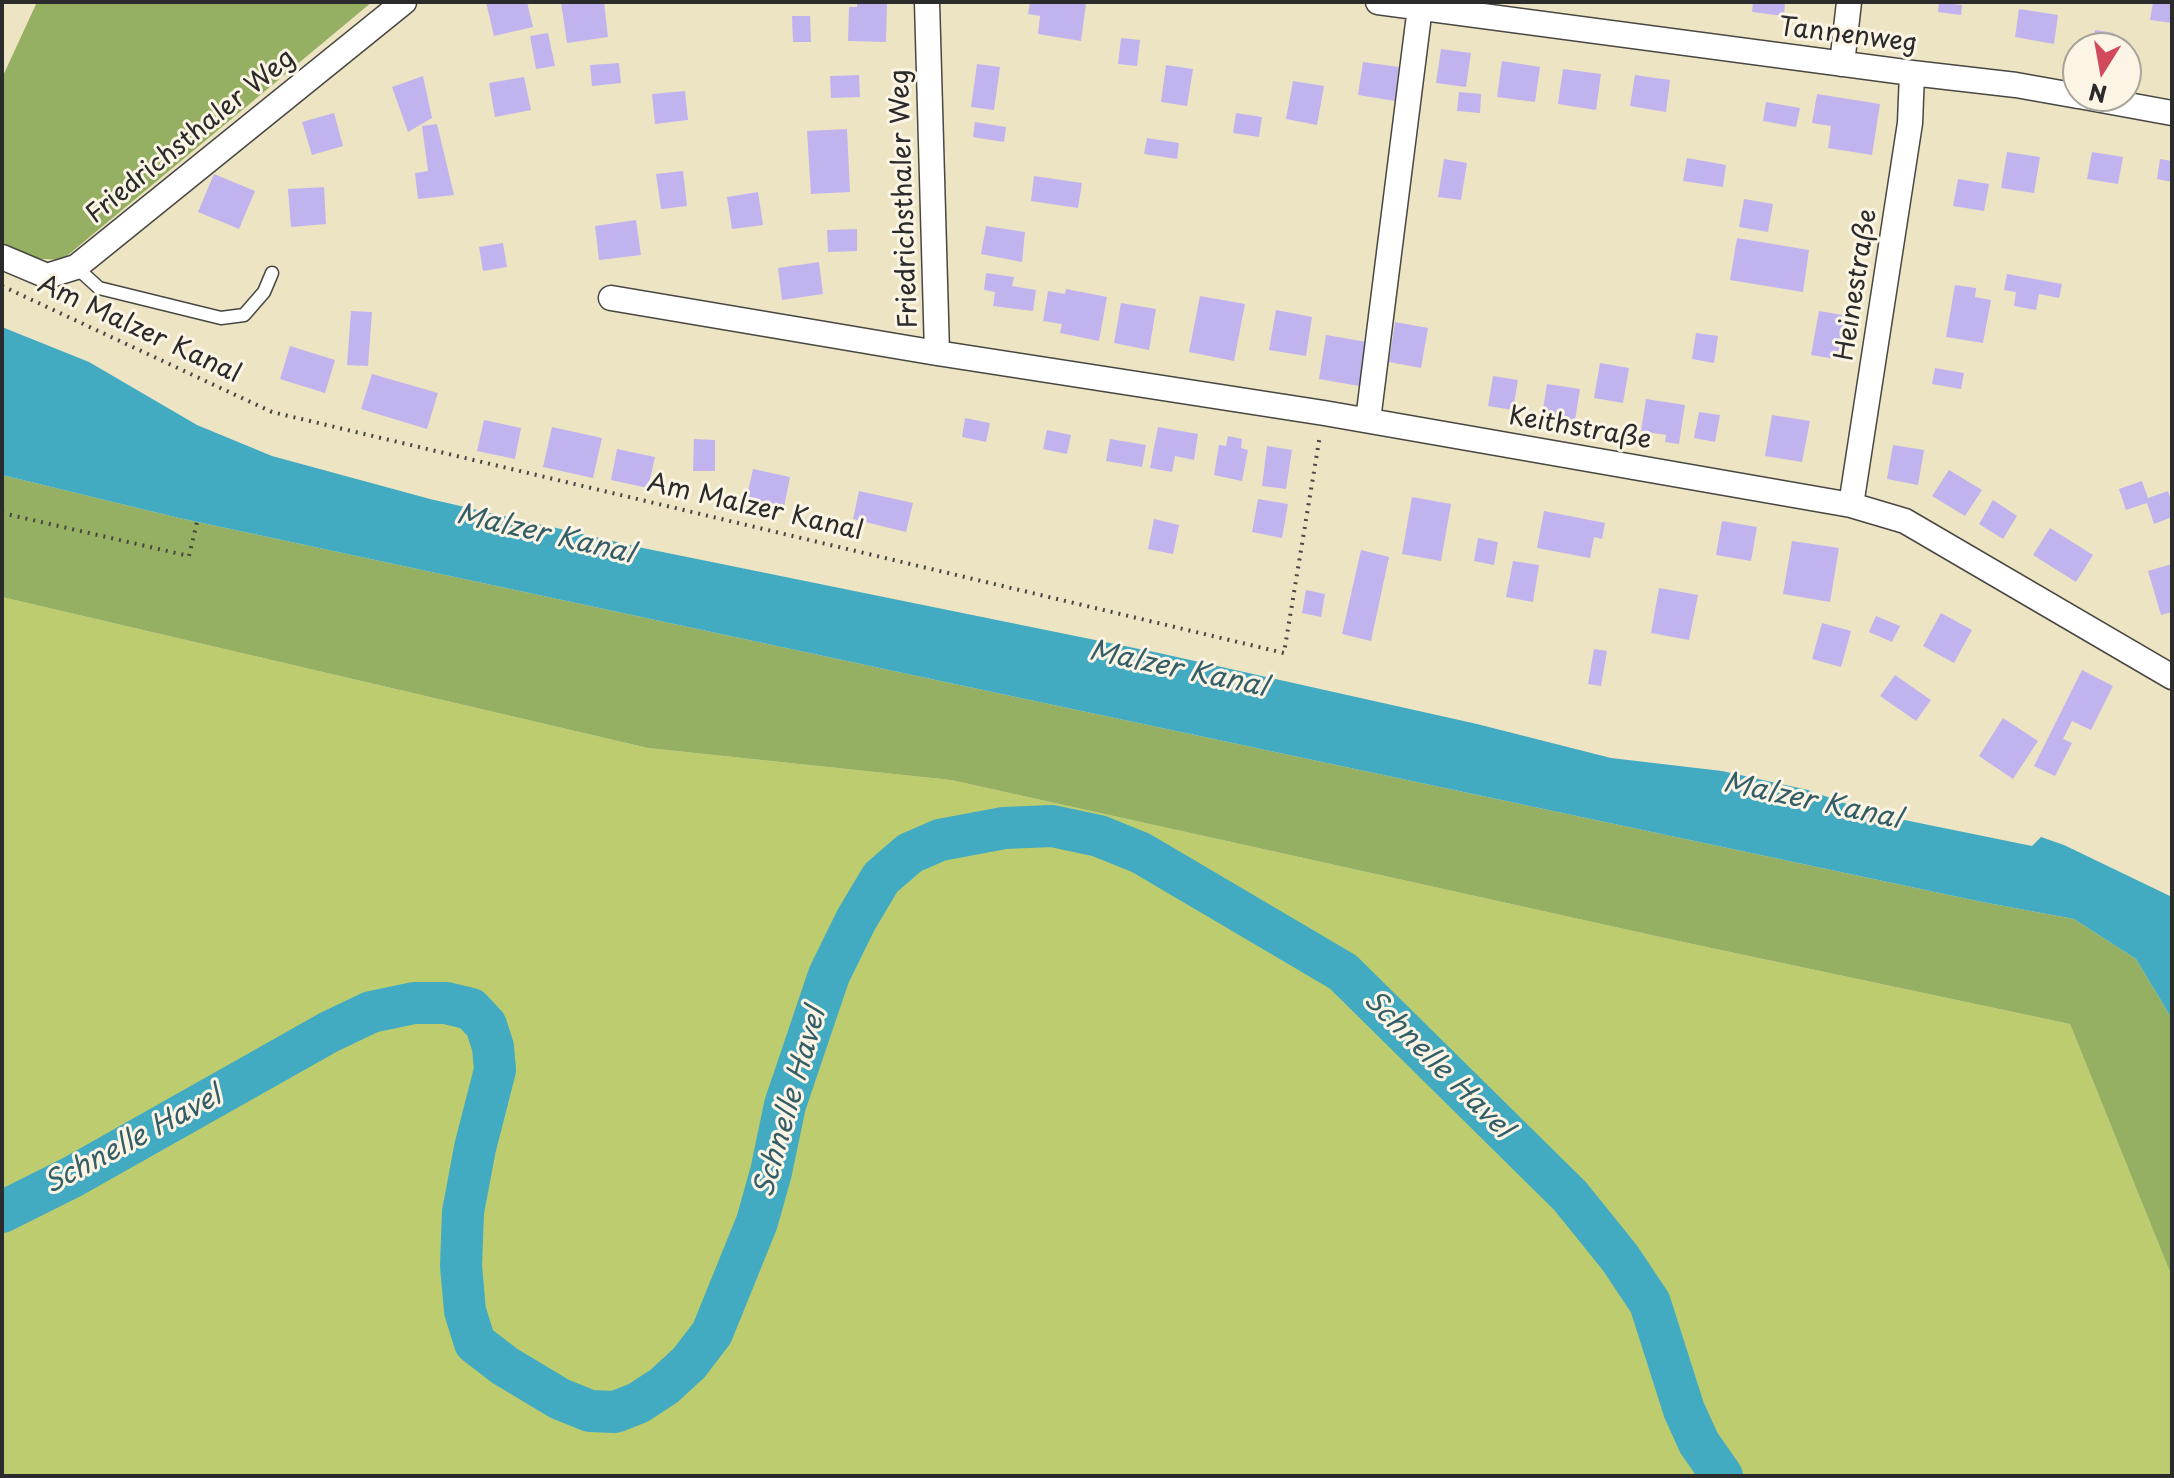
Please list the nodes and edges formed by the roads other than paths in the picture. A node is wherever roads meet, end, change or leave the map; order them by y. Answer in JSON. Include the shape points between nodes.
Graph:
{"nodes":[{"id":1,"x":404,"y":2,"type":"edge"},
{"id":2,"x":927,"y":2,"type":"edge"},
{"id":3,"x":1378,"y":2,"type":"edge"},
{"id":4,"x":1849,"y":2,"type":"edge"},
{"id":5,"x":1420,"y":7,"type":"junction"},
{"id":6,"x":1842,"y":64,"type":"junction"},
{"id":7,"x":1912,"y":73,"type":"junction"},
{"id":8,"x":2062,"y":93,"type":"edge"},
{"id":9,"x":2142,"y":108,"type":"edge"},
{"id":10,"x":2172,"y":113,"type":"edge"},
{"id":11,"x":2,"y":257,"type":"edge"},
{"id":12,"x":76,"y":267,"type":"junction"},
{"id":13,"x":272,"y":273,"type":"dead end"},
{"id":14,"x":611,"y":298,"type":"dead end"},
{"id":15,"x":937,"y":353,"type":"junction"},
{"id":16,"x":1368,"y":420,"type":"junction"},
{"id":17,"x":1851,"y":505,"type":"junction"},
{"id":18,"x":2172,"y":677,"type":"edge"}],
"edges":[{"from":1,"to":12,"type":"street","name":"Friedrichsthaler Weg"},
{"from":2,"to":15,"type":"street","name":"Friedrichsthaler Weg"},
{"from":3,"to":5,"type":"street","name":"Tannenweg"},
{"from":4,"to":6,"type":"street"},
{"from":5,"to":6,"type":"street","name":"Tannenweg"},
{"from":5,"to":16,"type":"street"},
{"from":6,"to":7,"type":"street","name":"Tannenweg"},
{"from":7,"to":8,"type":"street","name":"Tannenweg"},
{"from":7,"to":17,"type":"street","name":"Heinestraße","via":[[1910,123]]},
{"from":9,"to":10,"type":"street","name":"Tannenweg"},
{"from":11,"to":12,"type":"street","via":[[47,276]]},
{"from":12,"to":13,"type":"lane","via":[[99,288],[221,318],[244,315]]},
{"from":14,"to":15,"type":"street","name":"Friedrichsthaler Weg"},
{"from":15,"to":16,"type":"street","name":"Keithstraße"},
{"from":16,"to":17,"type":"street","name":"Keithstraße"},
{"from":17,"to":18,"type":"street","name":"Keithstraße","via":[[1905,521]]}]}
